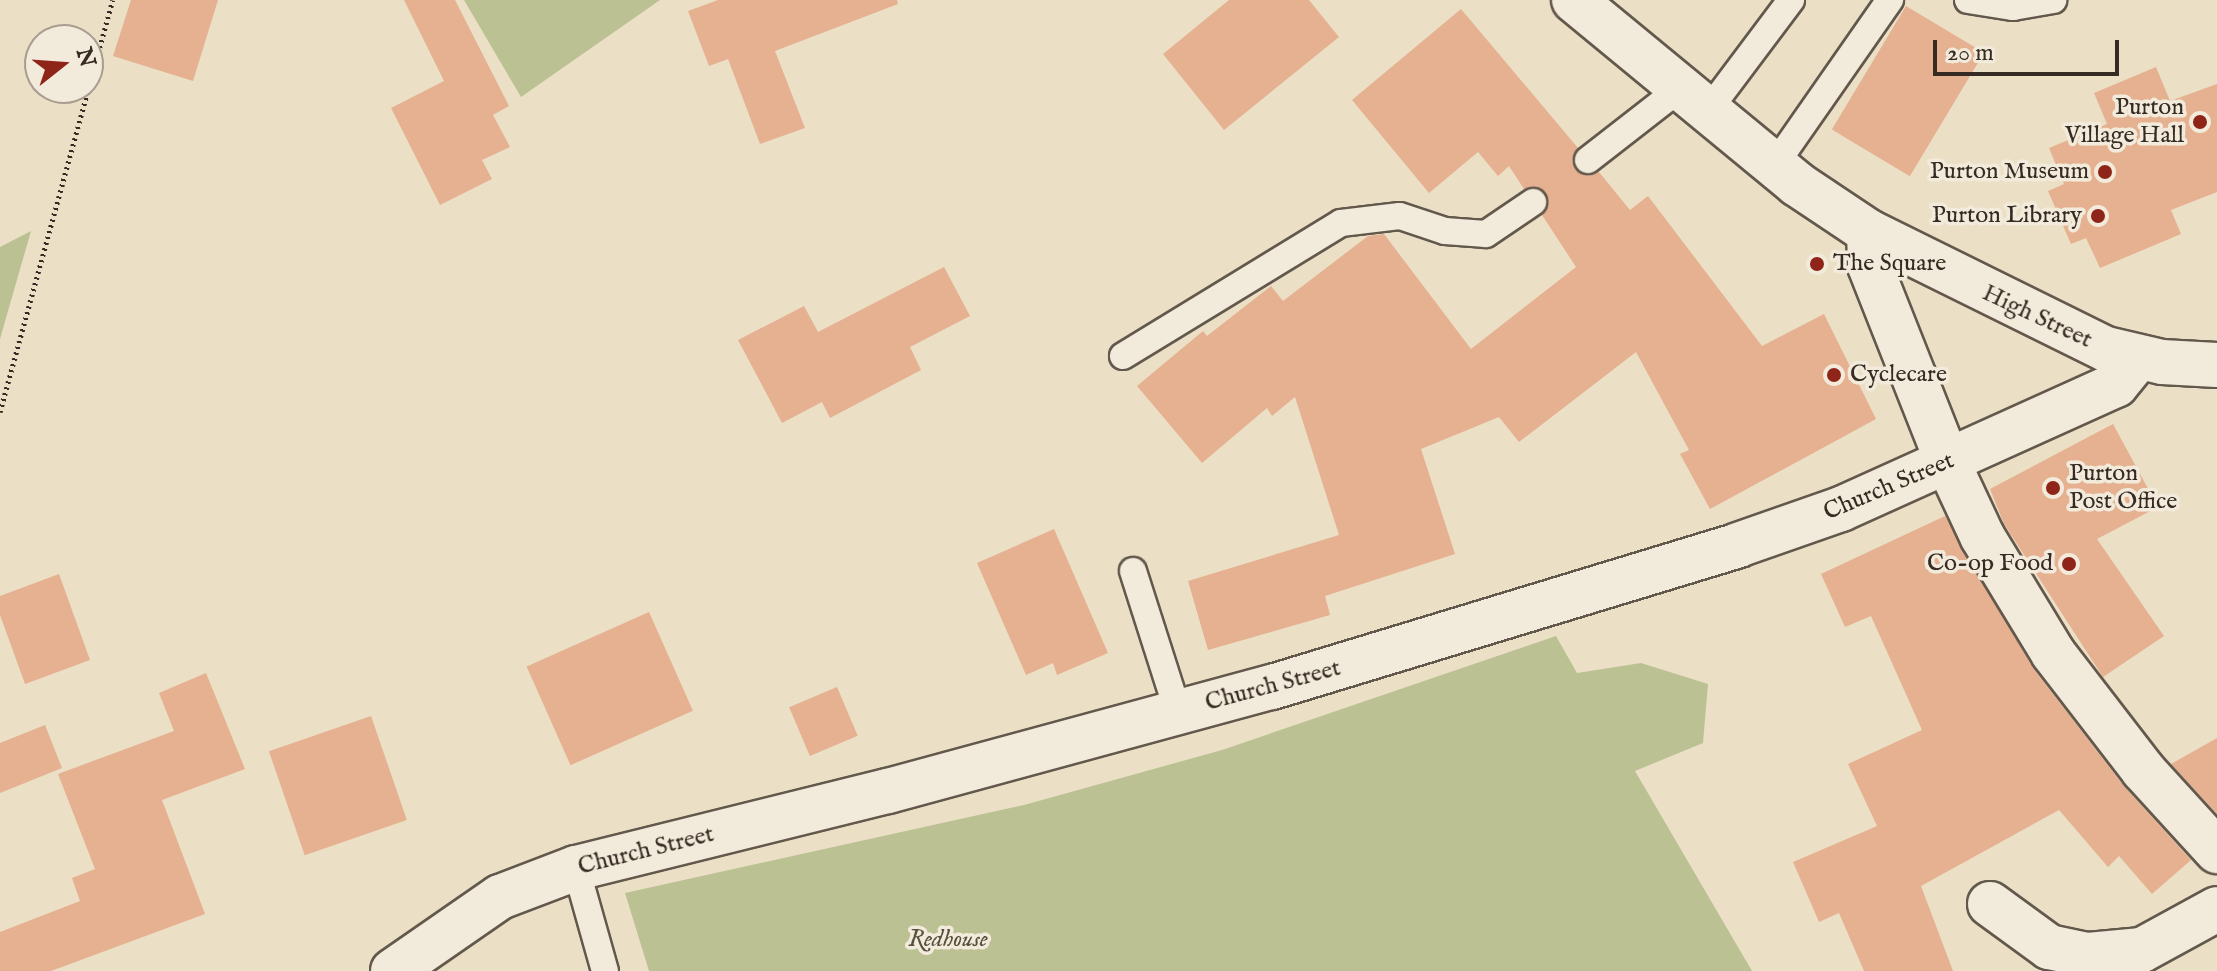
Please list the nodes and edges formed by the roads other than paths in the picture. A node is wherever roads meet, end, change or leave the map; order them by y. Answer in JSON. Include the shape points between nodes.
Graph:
{"nodes":[{"id":1,"x":1574,"y":0,"type":"edge"},
{"id":2,"x":1791,"y":0,"type":"edge"},
{"id":3,"x":1890,"y":0,"type":"edge"},
{"id":4,"x":1968,"y":0,"type":"edge"},
{"id":5,"x":2053,"y":0,"type":"edge"},
{"id":6,"x":1692,"y":101,"type":"junction"},
{"id":7,"x":1588,"y":160,"type":"dead end"},
{"id":8,"x":1774,"y":166,"type":"junction"},
{"id":9,"x":1533,"y":202,"type":"dead end"},
{"id":10,"x":1869,"y":232,"type":"junction"},
{"id":11,"x":1123,"y":356,"type":"dead end"},
{"id":12,"x":2138,"y":358,"type":"junction"},
{"id":13,"x":2217,"y":365,"type":"edge"},
{"id":14,"x":1948,"y":463,"type":"junction"},
{"id":15,"x":1133,"y":571,"type":"dead end"},
{"id":16,"x":1178,"y":712,"type":"junction"},
{"id":17,"x":2217,"y":851,"type":"edge"},
{"id":18,"x":576,"y":868,"type":"junction"},
{"id":19,"x":1990,"y":904,"type":"dead end"},
{"id":20,"x":2217,"y":909,"type":"edge"},
{"id":21,"x":393,"y":971,"type":"edge"},
{"id":22,"x":605,"y":971,"type":"edge"}],
"edges":[{"from":1,"to":6,"type":"street","name":"High Street"},
{"from":2,"to":6,"type":"lane"},
{"from":3,"to":8,"type":"lane"},
{"from":4,"to":5,"type":"lane","via":[[2013,7]]},
{"from":6,"to":7,"type":"lane"},
{"from":6,"to":8,"type":"street","name":"High Street"},
{"from":8,"to":10,"type":"street","name":"High Street"},
{"from":9,"to":11,"type":"lane","via":[[1486,234],[1456,234],[1400,216],[1341,223]]},
{"from":10,"to":12,"type":"street","name":"High Street","via":[[2038,319]]},
{"from":10,"to":14,"type":"street","via":[[1870,266]]},
{"from":12,"to":13,"type":"street","name":"High Street"},
{"from":12,"to":14,"type":"street","name":"Church Street","via":[[2116,385]]},
{"from":14,"to":16,"type":"street","name":"Church Street","via":[[1738,545],[1390,654]]},
{"from":14,"to":17,"type":"street","via":[[1982,536],[2053,653],[2143,770]]},
{"from":15,"to":16,"type":"lane"},
{"from":16,"to":18,"type":"street","name":"Church Street"},
{"from":18,"to":21,"type":"street","name":"Church Street","via":[[500,897]]},
{"from":18,"to":22,"type":"lane"},
{"from":19,"to":20,"type":"street","via":[[2049,947],[2088,955],[2142,950]]}]}
